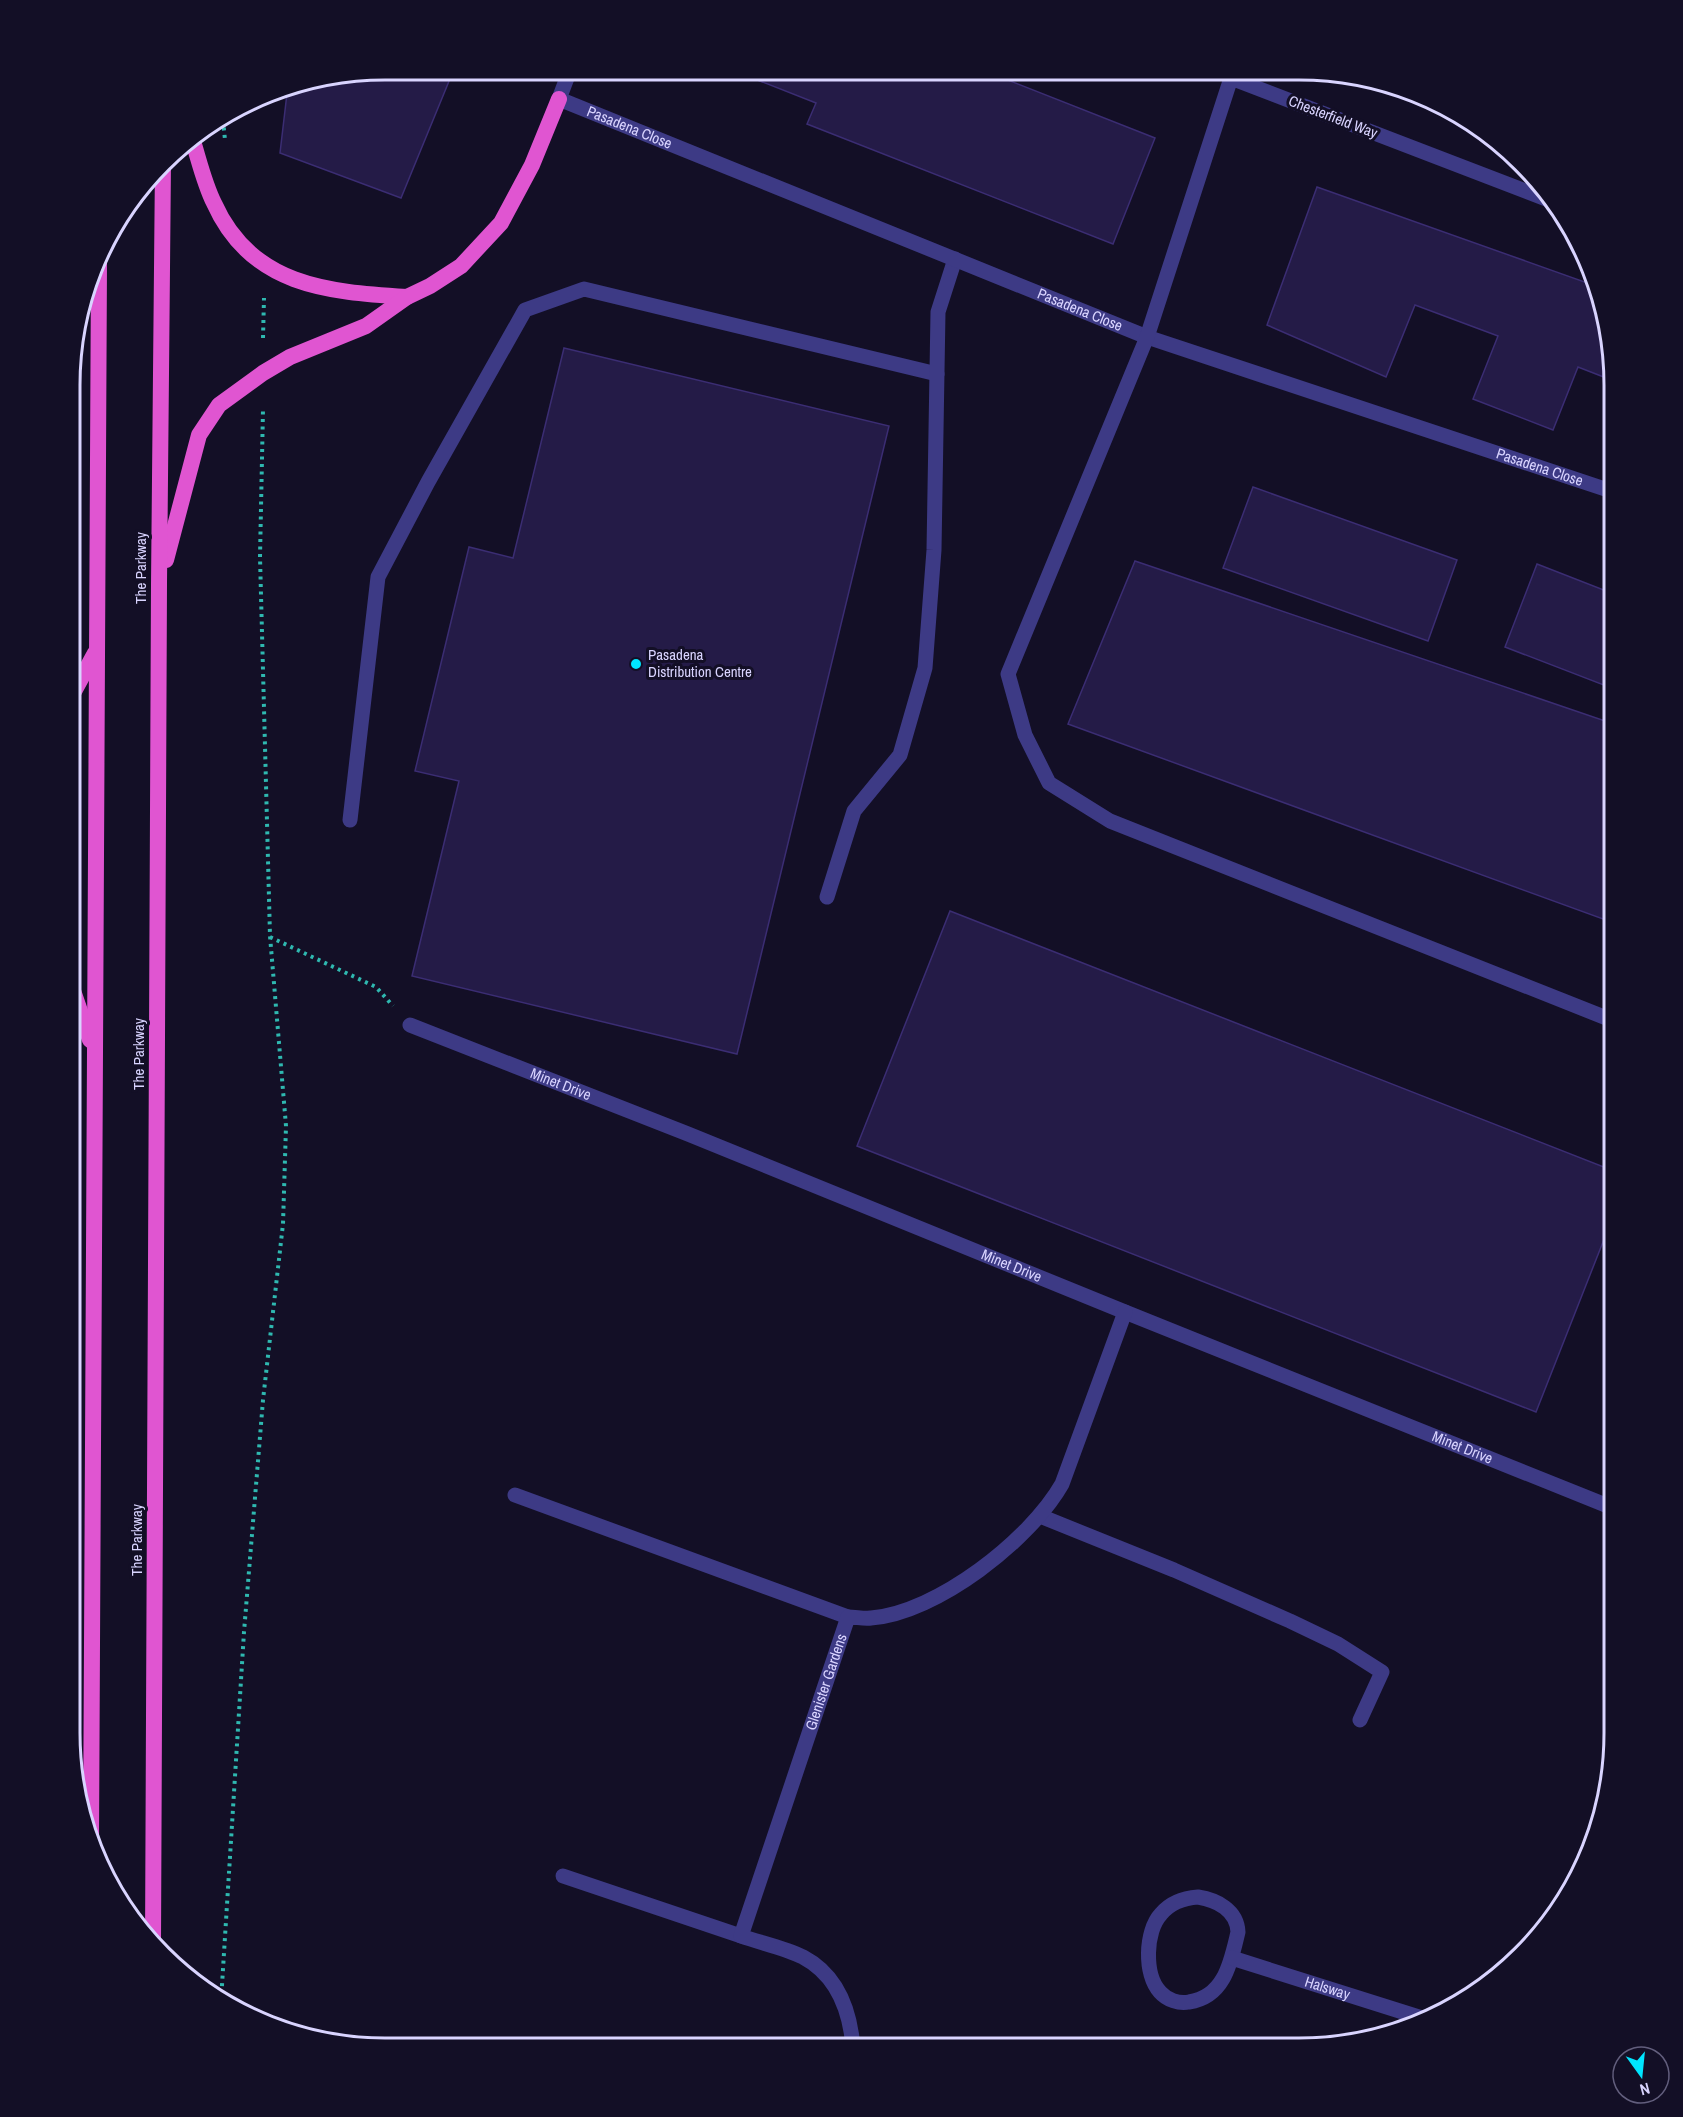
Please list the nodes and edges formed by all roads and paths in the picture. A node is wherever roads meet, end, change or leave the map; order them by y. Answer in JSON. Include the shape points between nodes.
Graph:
{"nodes":[{"id":1,"x":566,"y":80,"type":"edge"},
{"id":2,"x":1230,"y":80,"type":"edge"},
{"id":3,"x":1236,"y":80,"type":"edge"},
{"id":4,"x":559,"y":99,"type":"junction"},
{"id":5,"x":195,"y":146,"type":"edge"},
{"id":6,"x":163,"y":175,"type":"edge"},
{"id":7,"x":1539,"y":196,"type":"edge"},
{"id":8,"x":955,"y":259,"type":"junction"},
{"id":9,"x":99,"y":279,"type":"edge"},
{"id":10,"x":264,"y":293,"type":"dead end"},
{"id":11,"x":407,"y":297,"type":"junction"},
{"id":12,"x":1147,"y":337,"type":"junction"},
{"id":13,"x":263,"y":340,"type":"dead end"},
{"id":14,"x":937,"y":374,"type":"junction"},
{"id":15,"x":263,"y":404,"type":"dead end"},
{"id":16,"x":1604,"y":489,"type":"edge"},
{"id":17,"x":159,"y":584,"type":"junction"},
{"id":18,"x":96,"y":650,"type":"junction"},
{"id":19,"x":80,"y":680,"type":"edge"},
{"id":20,"x":350,"y":820,"type":"dead end"},
{"id":21,"x":828,"y":897,"type":"dead end"},
{"id":22,"x":270,"y":936,"type":"junction"},
{"id":23,"x":376,"y":987,"type":"dead end"},
{"id":24,"x":80,"y":1012,"type":"edge"},
{"id":25,"x":1604,"y":1017,"type":"edge"},
{"id":26,"x":410,"y":1025,"type":"dead end"},
{"id":27,"x":94,"y":1053,"type":"junction"},
{"id":28,"x":1125,"y":1312,"type":"junction"},
{"id":29,"x":515,"y":1496,"type":"dead end"},
{"id":30,"x":1604,"y":1504,"type":"edge"},
{"id":31,"x":1041,"y":1516,"type":"junction"},
{"id":32,"x":848,"y":1617,"type":"junction"},
{"id":33,"x":1360,"y":1720,"type":"dead end"},
{"id":34,"x":91,"y":1815,"type":"edge"},
{"id":35,"x":562,"y":1876,"type":"dead end"},
{"id":36,"x":153,"y":1932,"type":"edge"},
{"id":37,"x":741,"y":1936,"type":"junction"},
{"id":38,"x":1232,"y":1958,"type":"junction"},
{"id":39,"x":222,"y":1990,"type":"edge"},
{"id":40,"x":1412,"y":2015,"type":"edge"},
{"id":41,"x":852,"y":2038,"type":"edge"}],
"edges":[{"from":1,"to":4,"type":"street"},
{"from":2,"to":12,"type":"street","name":"Chesterfield Way"},
{"from":3,"to":7,"type":"street","name":"Chesterfield Way"},
{"from":4,"to":8,"type":"street","name":"Pasadena Close"},
{"from":4,"to":11,"type":"highway","via":[[532,165],[501,223],[461,266]]},
{"from":5,"to":11,"type":"highway","via":[[214,204],[231,232],[263,265],[294,280],[321,287]]},
{"from":6,"to":17,"type":"highway","name":"The Parkway"},
{"from":8,"to":12,"type":"street","name":"Pasadena Close"},
{"from":8,"to":14,"type":"street","via":[[938,312]]},
{"from":9,"to":18,"type":"highway"},
{"from":10,"to":13,"type":"path"},
{"from":11,"to":17,"type":"highway","via":[[366,326],[290,357],[219,405],[199,435]]},
{"from":12,"to":16,"type":"street","name":"Pasadena Close"},
{"from":12,"to":25,"type":"street","via":[[1008,674],[1025,735],[1049,783],[1110,821]]},
{"from":14,"to":20,"type":"street","via":[[584,289],[525,310],[378,577]]},
{"from":14,"to":21,"type":"street","via":[[934,550],[925,668],[900,755],[854,811]]},
{"from":15,"to":22,"type":"path","via":[[260,557]]},
{"from":17,"to":36,"type":"highway","name":"The Parkway"},
{"from":18,"to":19,"type":"highway"},
{"from":18,"to":27,"type":"highway"},
{"from":22,"to":23,"type":"path"},
{"from":22,"to":39,"type":"path","via":[[286,1125],[283,1224],[262,1400]]},
{"from":24,"to":27,"type":"highway"},
{"from":26,"to":28,"type":"street","name":"Minet Drive"},
{"from":27,"to":34,"type":"highway"},
{"from":28,"to":30,"type":"street","name":"Minet Drive"},
{"from":28,"to":31,"type":"street","name":"Glenister Gardens","via":[[1062,1484]]},
{"from":29,"to":32,"type":"street"},
{"from":31,"to":32,"type":"street","name":"Glenister Gardens","via":[[994,1559],[926,1603],[871,1618]]},
{"from":31,"to":33,"type":"street","via":[[1290,1621],[1338,1644],[1382,1672]]},
{"from":32,"to":37,"type":"street","name":"Glenister Gardens"},
{"from":35,"to":37,"type":"street"},
{"from":37,"to":41,"type":"street","via":[[802,1956],[822,1969],[847,2011]]},
{"from":38,"to":38,"type":"street","via":[[1225,1978],[1209,1995],[1188,2002],[1169,1999],[1159,1992],[1150,1971],[1149,1951],[1156,1921],[1172,1905],[1189,1898],[1216,1901],[1238,1924]]},
{"from":38,"to":40,"type":"street","name":"Halsway"}]}
